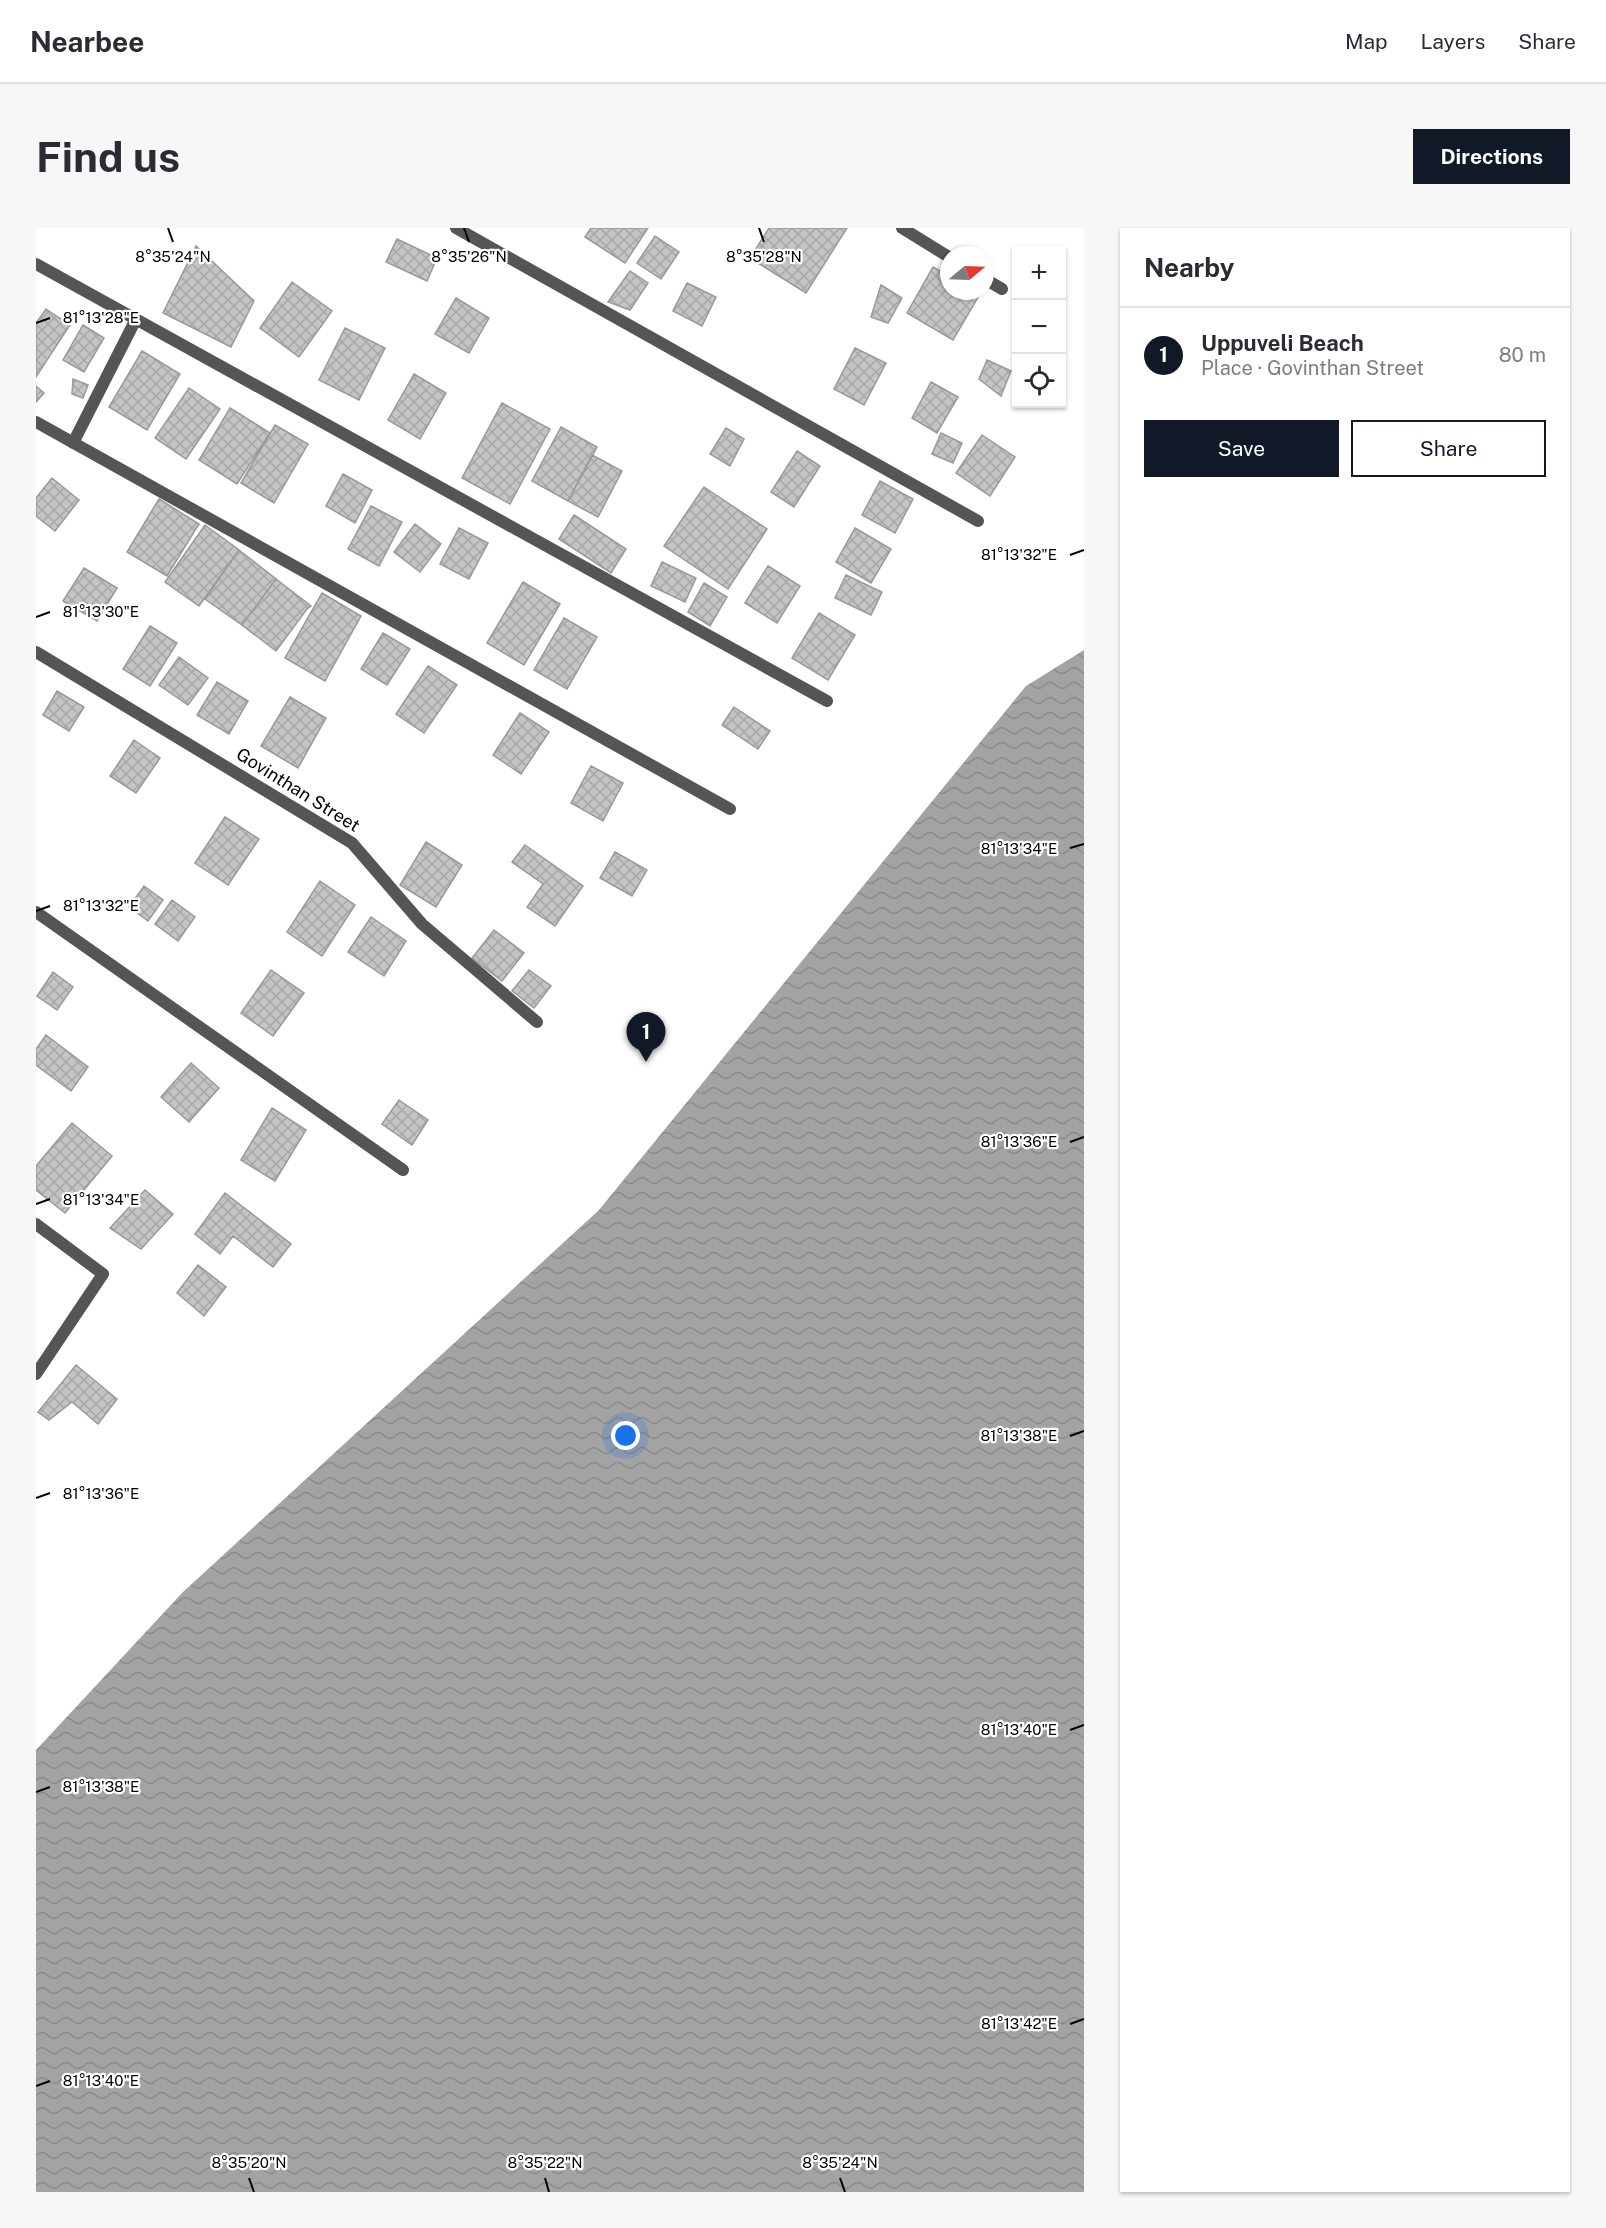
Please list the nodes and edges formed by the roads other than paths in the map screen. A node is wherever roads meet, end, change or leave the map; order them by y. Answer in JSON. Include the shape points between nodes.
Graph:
{"nodes":[{"id":1,"x":456,"y":228,"type":"edge"},
{"id":2,"x":902,"y":228,"type":"edge"},
{"id":3,"x":940,"y":251,"type":"edge"},
{"id":4,"x":36,"y":264,"type":"edge"},
{"id":5,"x":994,"y":284,"type":"edge"},
{"id":6,"x":1002,"y":289,"type":"dead end"},
{"id":7,"x":136,"y":319,"type":"junction"},
{"id":8,"x":36,"y":422,"type":"edge"},
{"id":9,"x":73,"y":443,"type":"junction"},
{"id":10,"x":978,"y":521,"type":"dead end"},
{"id":11,"x":36,"y":652,"type":"edge"},
{"id":12,"x":827,"y":701,"type":"dead end"},
{"id":13,"x":730,"y":809,"type":"dead end"},
{"id":14,"x":36,"y":912,"type":"edge"},
{"id":15,"x":537,"y":1022,"type":"dead end"},
{"id":16,"x":403,"y":1170,"type":"dead end"},
{"id":17,"x":36,"y":1224,"type":"edge"},
{"id":18,"x":36,"y":1374,"type":"edge"}],
"edges":[{"from":1,"to":10,"type":"street"},
{"from":2,"to":3,"type":"street"},
{"from":4,"to":7,"type":"street"},
{"from":5,"to":6,"type":"street"},
{"from":7,"to":9,"type":"street"},
{"from":7,"to":12,"type":"street"},
{"from":8,"to":9,"type":"street"},
{"from":9,"to":13,"type":"street"},
{"from":11,"to":15,"type":"street","name":"Govinthan Street","via":[[352,843],[422,924]]},
{"from":14,"to":16,"type":"street"},
{"from":17,"to":18,"type":"street","via":[[103,1274]]}]}
